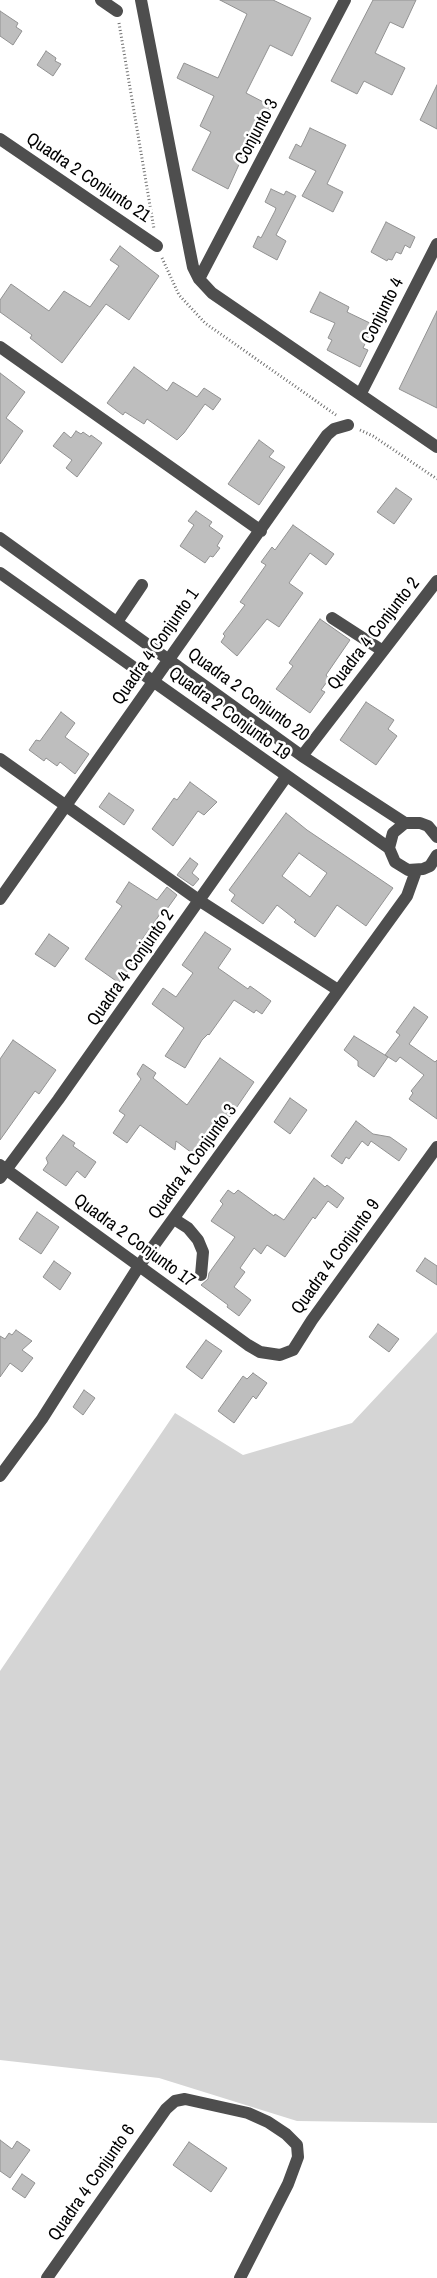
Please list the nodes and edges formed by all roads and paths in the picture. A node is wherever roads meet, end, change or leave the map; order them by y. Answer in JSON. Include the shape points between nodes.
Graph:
{"nodes":[{"id":1,"x":101,"y":0,"type":"edge"},
{"id":2,"x":141,"y":0,"type":"edge"},
{"id":3,"x":345,"y":0,"type":"edge"},
{"id":4,"x":117,"y":11,"type":"joint"},
{"id":5,"x":0,"y":139,"type":"edge"},
{"id":6,"x":437,"y":244,"type":"edge"},
{"id":7,"x":157,"y":246,"type":"junction"},
{"id":8,"x":199,"y":279,"type":"junction"},
{"id":9,"x":0,"y":347,"type":"edge"},
{"id":10,"x":361,"y":393,"type":"junction"},
{"id":11,"x":348,"y":425,"type":"junction"},
{"id":12,"x":437,"y":447,"type":"edge"},
{"id":13,"x":437,"y":479,"type":"edge"},
{"id":14,"x":261,"y":530,"type":"junction"},
{"id":15,"x":0,"y":538,"type":"edge"},
{"id":16,"x":0,"y":573,"type":"edge"},
{"id":17,"x":437,"y":581,"type":"edge"},
{"id":18,"x":142,"y":585,"type":"dead end"},
{"id":19,"x":332,"y":618,"type":"dead end"},
{"id":20,"x":117,"y":622,"type":"junction"},
{"id":21,"x":383,"y":651,"type":"junction"},
{"id":22,"x":168,"y":659,"type":"junction"},
{"id":23,"x":153,"y":681,"type":"junction"},
{"id":24,"x":302,"y":756,"type":"junction"},
{"id":25,"x":0,"y":759,"type":"edge"},
{"id":26,"x":286,"y":777,"type":"junction"},
{"id":27,"x":65,"y":806,"type":"junction"},
{"id":28,"x":405,"y":823,"type":"junction"},
{"id":29,"x":437,"y":837,"type":"edge"},
{"id":30,"x":389,"y":848,"type":"junction"},
{"id":31,"x":437,"y":855,"type":"edge"},
{"id":32,"x":416,"y":871,"type":"junction"},
{"id":33,"x":0,"y":898,"type":"edge"},
{"id":34,"x":200,"y":901,"type":"junction"},
{"id":35,"x":338,"y":990,"type":"junction"},
{"id":36,"x":437,"y":1146,"type":"edge"},
{"id":37,"x":2,"y":1171,"type":"edge"},
{"id":38,"x":174,"y":1219,"type":"junction"},
{"id":39,"x":139,"y":1266,"type":"junction"},
{"id":40,"x":201,"y":1275,"type":"dead end"},
{"id":41,"x":248,"y":1345,"type":"joint"},
{"id":42,"x":0,"y":1476,"type":"edge"},
{"id":43,"x":46,"y":2278,"type":"edge"},
{"id":44,"x":240,"y":2278,"type":"edge"}],
"edges":[{"from":1,"to":4,"type":"street"},
{"from":2,"to":8,"type":"street","via":[[193,267]]},
{"from":3,"to":8,"type":"street","name":"Conjunto 3"},
{"from":4,"to":7,"type":"path"},
{"from":5,"to":7,"type":"street","name":"Quadra 2 Conjunto 21"},
{"from":6,"to":10,"type":"street","name":"Conjunto 4"},
{"from":7,"to":11,"type":"path","via":[[179,295],[205,323]]},
{"from":8,"to":10,"type":"street","via":[[212,293]]},
{"from":9,"to":14,"type":"street"},
{"from":10,"to":12,"type":"street"},
{"from":11,"to":13,"type":"path","via":[[373,436]]},
{"from":11,"to":14,"type":"street","name":"Quadra 4 Conjunto 1","via":[[327,435]]},
{"from":14,"to":22,"type":"street","name":"Quadra 4 Conjunto 1"},
{"from":15,"to":20,"type":"street","name":"Quadra 2 Conjunto 20"},
{"from":16,"to":23,"type":"street","name":"Quadra 2 Conjunto 19"},
{"from":17,"to":21,"type":"street","name":"Quadra 4 Conjunto 2"},
{"from":18,"to":20,"type":"street"},
{"from":19,"to":21,"type":"street"},
{"from":20,"to":22,"type":"street","name":"Quadra 2 Conjunto 20"},
{"from":21,"to":24,"type":"street","name":"Quadra 4 Conjunto 2"},
{"from":22,"to":23,"type":"street","name":"Quadra 4 Conjunto 1"},
{"from":22,"to":24,"type":"street","name":"Quadra 2 Conjunto 20"},
{"from":23,"to":26,"type":"street","name":"Quadra 2 Conjunto 19"},
{"from":23,"to":27,"type":"street","name":"Quadra 4 Conjunto 1"},
{"from":24,"to":28,"type":"street","name":"Quadra 2 Conjunto 20"},
{"from":25,"to":27,"type":"street"},
{"from":26,"to":30,"type":"street","name":"Quadra 2 Conjunto 19"},
{"from":26,"to":34,"type":"street","name":"Quadra 4 Conjunto 2"},
{"from":27,"to":33,"type":"street","name":"Quadra 4 Conjunto 1"},
{"from":27,"to":34,"type":"street"},
{"from":28,"to":29,"type":"street","via":[[420,822]]},
{"from":28,"to":30,"type":"street","via":[[393,833]]},
{"from":30,"to":32,"type":"street","name":"Quadra 2 Conjunto 19","via":[[395,862]]},
{"from":31,"to":32,"type":"street","via":[[430,866]]},
{"from":32,"to":35,"type":"street","name":"Quadra 4 Conjunto 3","via":[[407,896]]},
{"from":34,"to":35,"type":"street"},
{"from":34,"to":37,"type":"street","name":"Quadra 4 Conjunto 2","via":[[64,1092]]},
{"from":35,"to":38,"type":"street","name":"Quadra 4 Conjunto 3"},
{"from":36,"to":41,"type":"street","name":"Quadra 4 Conjunto 9","via":[[293,1350],[280,1356],[260,1352]]},
{"from":37,"to":39,"type":"street","name":"Quadra 2 Conjunto 17"},
{"from":38,"to":39,"type":"street","name":"Quadra 4 Conjunto 3"},
{"from":38,"to":40,"type":"street","via":[[198,1240],[202,1252]]},
{"from":39,"to":41,"type":"street","name":"Quadra 2 Conjunto 17"},
{"from":39,"to":42,"type":"street","name":"Quadra 4 Conjunto 3","via":[[42,1419]]},
{"from":43,"to":44,"type":"street","name":"Quadra 4 Conjunto 6","via":[[166,2109],[176,2100],[185,2099],[248,2113],[280,2130],[297,2145],[298,2157],[288,2184]]}]}
